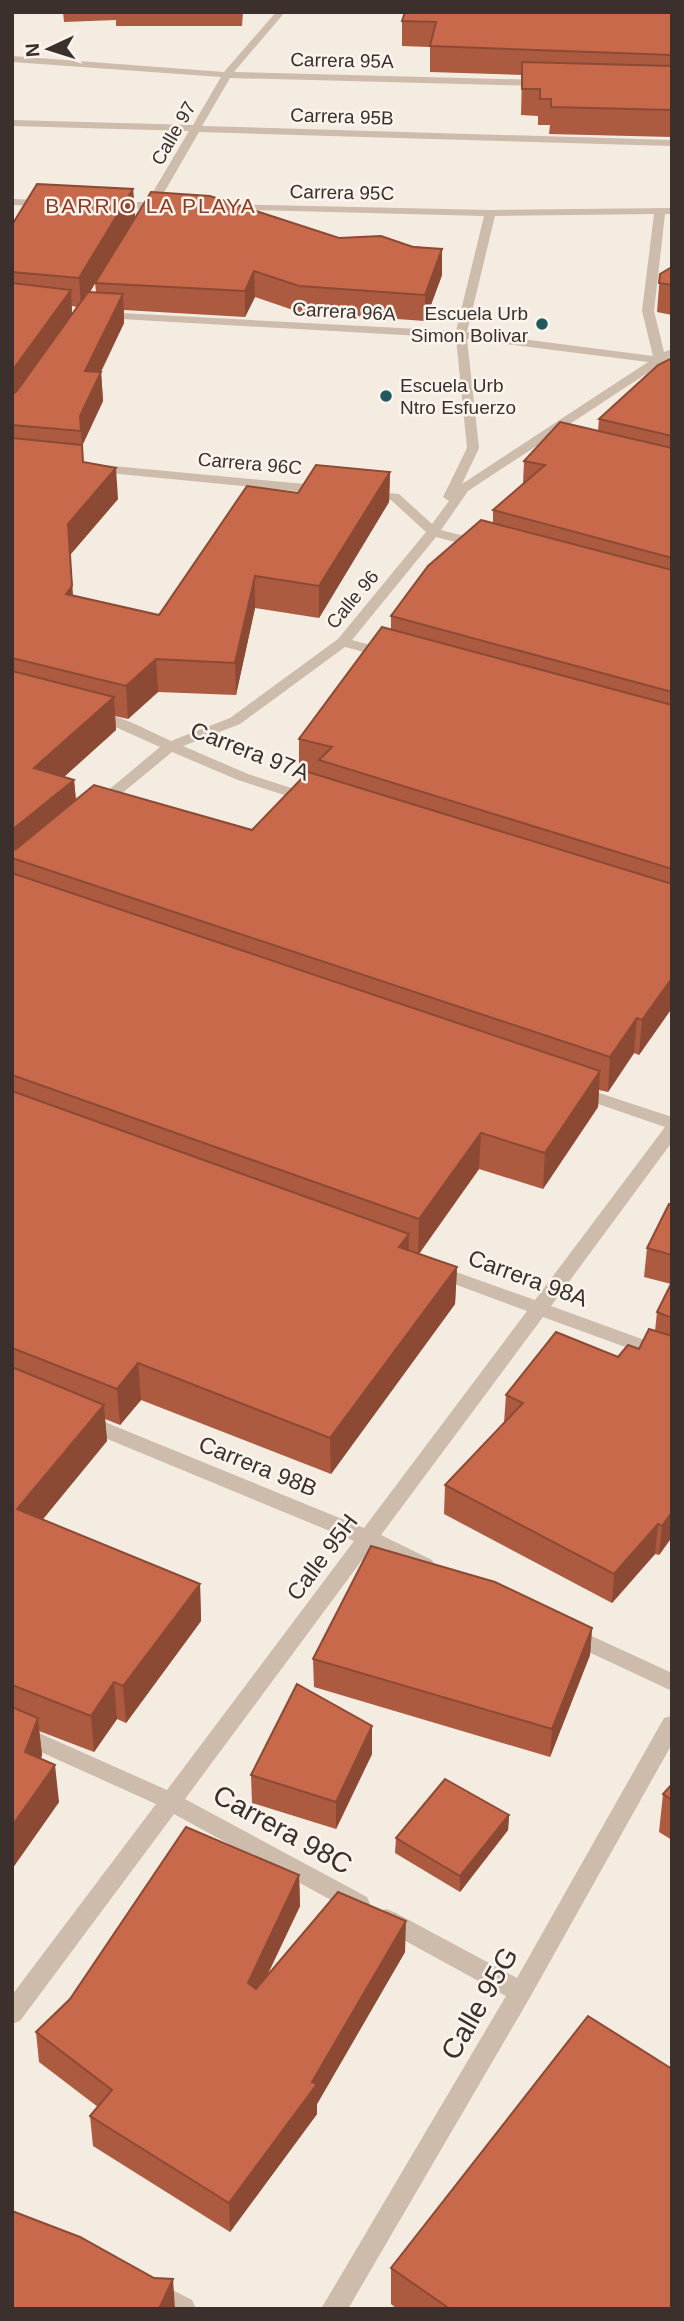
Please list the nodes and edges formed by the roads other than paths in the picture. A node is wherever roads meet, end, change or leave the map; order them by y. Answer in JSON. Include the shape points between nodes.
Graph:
{"nodes":[{"id":1,"x":281,"y":12,"type":"edge"},
{"id":2,"x":12,"y":59,"type":"edge"},
{"id":3,"x":227,"y":75,"type":"junction"},
{"id":4,"x":561,"y":83,"type":"edge"},
{"id":5,"x":12,"y":122,"type":"edge"},
{"id":6,"x":195,"y":130,"type":"junction"},
{"id":7,"x":672,"y":143,"type":"edge"},
{"id":8,"x":12,"y":202,"type":"edge"},
{"id":9,"x":54,"y":203,"type":"edge"},
{"id":10,"x":96,"y":204,"type":"edge"},
{"id":11,"x":151,"y":206,"type":"junction"},
{"id":12,"x":178,"y":206,"type":"edge"},
{"id":13,"x":205,"y":207,"type":"edge"},
{"id":14,"x":666,"y":211,"type":"edge"},
{"id":15,"x":490,"y":213,"type":"junction"},
{"id":16,"x":138,"y":227,"type":"edge"},
{"id":17,"x":85,"y":314,"type":"edge"},
{"id":18,"x":461,"y":335,"type":"junction"},
{"id":19,"x":668,"y":358,"type":"edge"},
{"id":20,"x":81,"y":467,"type":"edge"},
{"id":21,"x":433,"y":532,"type":"junction"},
{"id":22,"x":499,"y":550,"type":"edge"},
{"id":23,"x":343,"y":642,"type":"junction"},
{"id":24,"x":396,"y":657,"type":"edge"},
{"id":25,"x":77,"y":712,"type":"edge"},
{"id":26,"x":170,"y":746,"type":"junction"},
{"id":27,"x":321,"y":802,"type":"edge"},
{"id":28,"x":86,"y":816,"type":"edge"},
{"id":29,"x":553,"y":1082,"type":"edge"},
{"id":30,"x":672,"y":1123,"type":"edge"},
{"id":31,"x":672,"y":1130,"type":"edge"},
{"id":32,"x":423,"y":1266,"type":"edge"},
{"id":33,"x":539,"y":1308,"type":"junction"},
{"id":34,"x":672,"y":1357,"type":"edge"},
{"id":35,"x":63,"y":1412,"type":"edge"},
{"id":36,"x":368,"y":1538,"type":"junction"},
{"id":37,"x":440,"y":1573,"type":"edge"},
{"id":38,"x":550,"y":1625,"type":"edge"},
{"id":39,"x":672,"y":1683,"type":"edge"},
{"id":40,"x":672,"y":1724,"type":"edge"},
{"id":41,"x":12,"y":1729,"type":"edge"},
{"id":42,"x":170,"y":1801,"type":"junction"},
{"id":43,"x":520,"y":1993,"type":"junction"},
{"id":44,"x":12,"y":2014,"type":"edge"},
{"id":45,"x":135,"y":2282,"type":"edge"},
{"id":46,"x":183,"y":2309,"type":"edge"},
{"id":47,"x":334,"y":2309,"type":"edge"}],
"edges":[{"from":1,"to":3,"type":"street","name":"Calle 97"},
{"from":2,"to":3,"type":"street","name":"Carrera 95A"},
{"from":3,"to":4,"type":"street","name":"Carrera 95A"},
{"from":3,"to":6,"type":"street","name":"Calle 97"},
{"from":5,"to":6,"type":"street","name":"Carrera 95B"},
{"from":6,"to":7,"type":"street","name":"Carrera 95B"},
{"from":6,"to":11,"type":"street","name":"Calle 97"},
{"from":8,"to":9,"type":"street"},
{"from":10,"to":11,"type":"street"},
{"from":11,"to":12,"type":"street"},
{"from":11,"to":16,"type":"street","name":"Calle 97"},
{"from":13,"to":15,"type":"street","name":"Carrera 95C"},
{"from":14,"to":15,"type":"street","name":"Carrera 95C"},
{"from":14,"to":19,"type":"street","via":[[648,311]]},
{"from":15,"to":18,"type":"street"},
{"from":17,"to":18,"type":"street","name":"Carrera 96A"},
{"from":18,"to":19,"type":"street","name":"Carrera 96A"},
{"from":18,"to":21,"type":"street","via":[[473,448]]},
{"from":19,"to":21,"type":"street","name":"Calle 96","via":[[543,442],[464,488]]},
{"from":20,"to":21,"type":"street","name":"Carrera 96C","via":[[395,497]]},
{"from":21,"to":22,"type":"street","name":"Carrera 96C"},
{"from":21,"to":23,"type":"street","name":"Calle 96"},
{"from":23,"to":24,"type":"street"},
{"from":23,"to":26,"type":"street","name":"Calle 96","via":[[234,721]]},
{"from":25,"to":26,"type":"street","name":"Carrera 97A","via":[[116,722]]},
{"from":26,"to":27,"type":"street","name":"Carrera 97A","via":[[243,777]]},
{"from":26,"to":28,"type":"street","name":"Calle 96"},
{"from":29,"to":30,"type":"street"},
{"from":31,"to":33,"type":"street","name":"Calle 95H"},
{"from":32,"to":33,"type":"street","name":"Carrera 98A"},
{"from":33,"to":34,"type":"street","name":"Carrera 98A"},
{"from":33,"to":36,"type":"street","name":"Calle 95H"},
{"from":35,"to":36,"type":"street","name":"Carrera 98B"},
{"from":36,"to":37,"type":"street","name":"Carrera 98B"},
{"from":36,"to":42,"type":"street","name":"Calle 95H"},
{"from":38,"to":39,"type":"street"},
{"from":40,"to":43,"type":"street","name":"Calle 95G"},
{"from":41,"to":42,"type":"street","name":"Carrera 98C"},
{"from":42,"to":43,"type":"street","name":"Carrera 98C"},
{"from":42,"to":44,"type":"street","name":"Calle 95H"},
{"from":43,"to":47,"type":"street","name":"Calle 95G"},
{"from":45,"to":46,"type":"street"}]}
